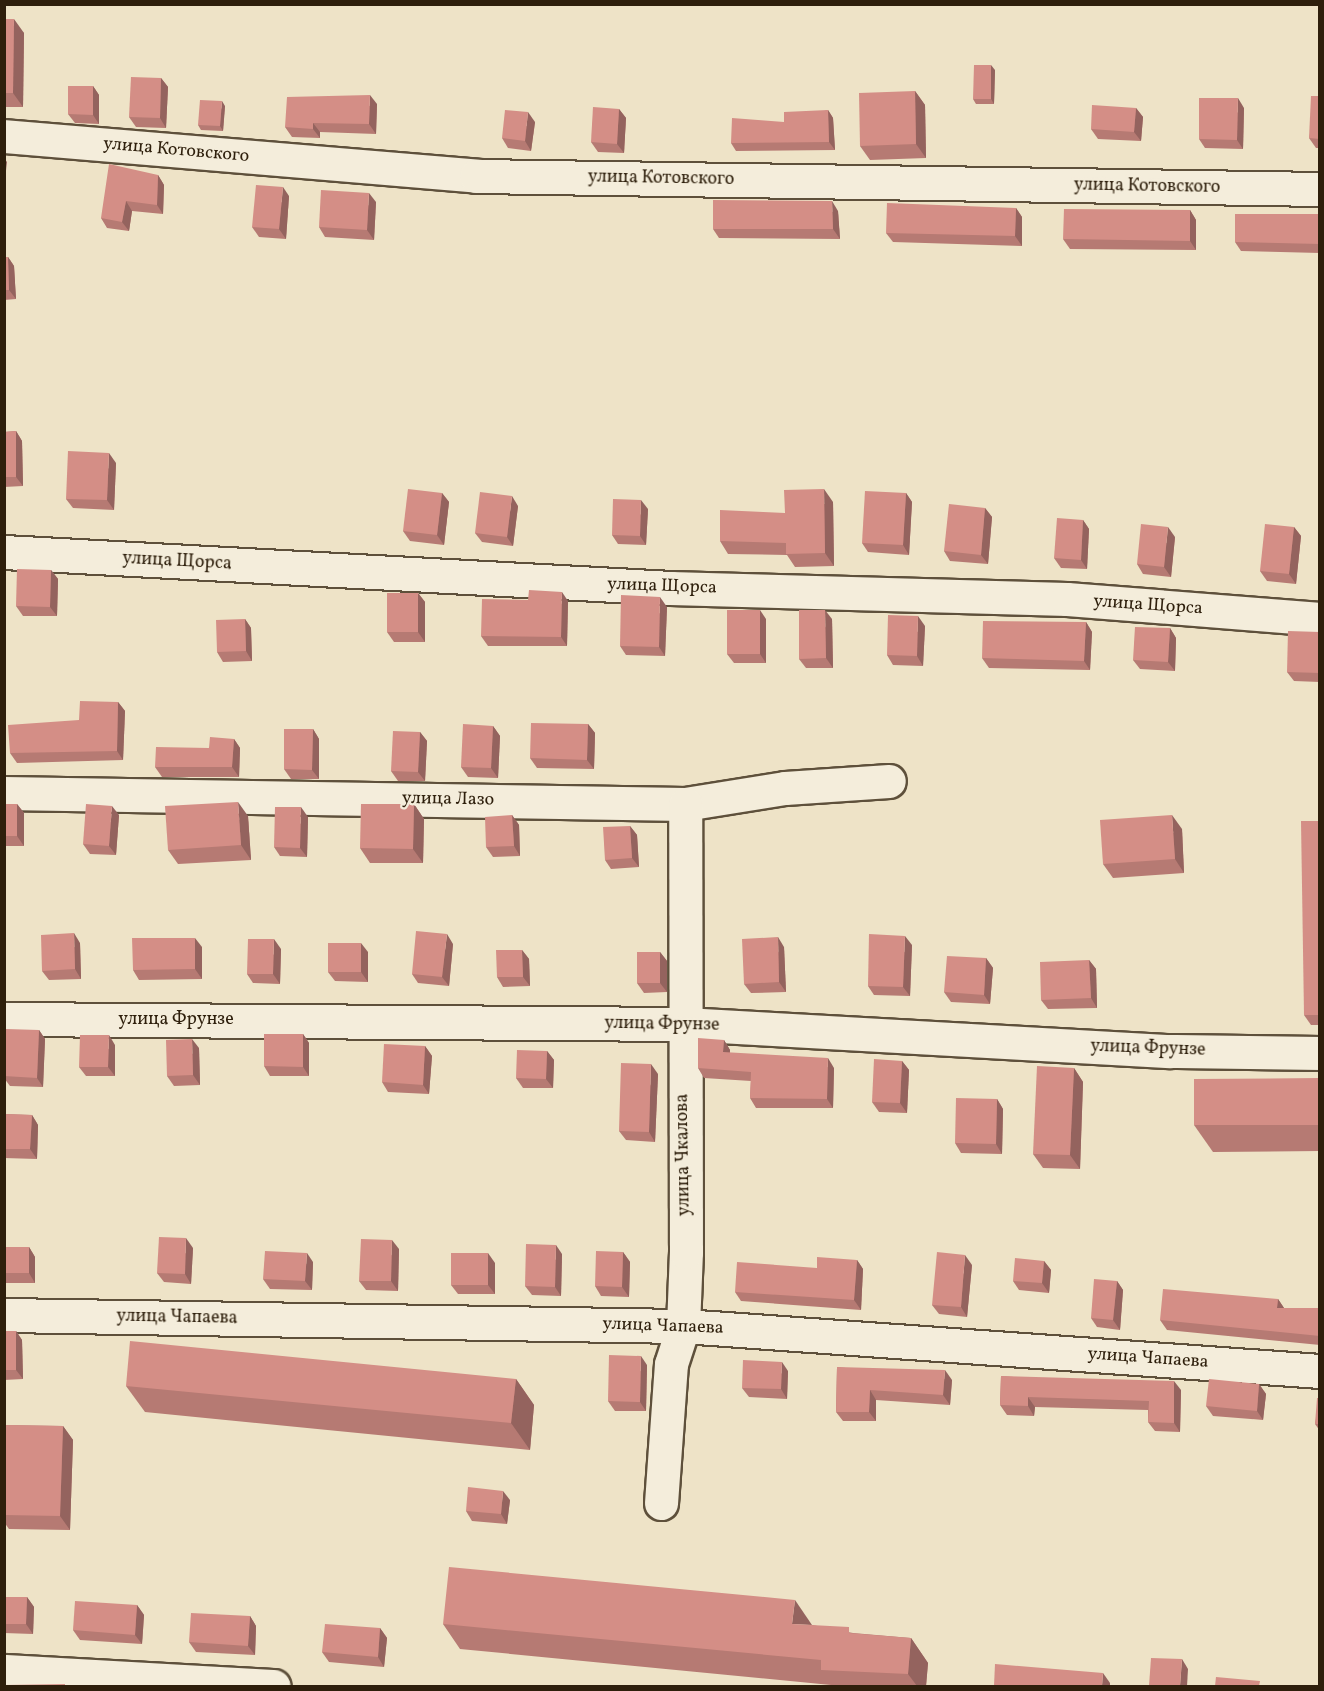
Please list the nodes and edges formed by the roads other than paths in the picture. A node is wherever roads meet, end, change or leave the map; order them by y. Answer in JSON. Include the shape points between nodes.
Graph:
{"nodes":[{"id":1,"x":4,"y":136,"type":"edge"},
{"id":2,"x":1320,"y":189,"type":"edge"},
{"id":3,"x":4,"y":552,"type":"edge"},
{"id":4,"x":1320,"y":619,"type":"edge"},
{"id":5,"x":889,"y":781,"type":"dead end"},
{"id":6,"x":4,"y":793,"type":"edge"},
{"id":7,"x":685,"y":804,"type":"junction"},
{"id":8,"x":4,"y":1019,"type":"edge"},
{"id":9,"x":684,"y":1024,"type":"junction"},
{"id":10,"x":1320,"y":1053,"type":"edge"},
{"id":11,"x":4,"y":1316,"type":"edge"},
{"id":12,"x":683,"y":1326,"type":"junction"},
{"id":13,"x":1320,"y":1371,"type":"edge"},
{"id":14,"x":661,"y":1503,"type":"dead end"},
{"id":15,"x":4,"y":1671,"type":"edge"},
{"id":16,"x":274,"y":1686,"type":"edge"}],
"edges":[{"from":1,"to":2,"type":"street","name":"улица Котовского","via":[[476,176]]},
{"from":3,"to":4,"type":"street","name":"улица Щорса","via":[[670,588],[1067,599]]},
{"from":5,"to":7,"type":"street","name":"улица Лазо","via":[[785,788]]},
{"from":6,"to":7,"type":"street","name":"улица Лазо"},
{"from":7,"to":9,"type":"street","name":"улица Чкалова"},
{"from":8,"to":9,"type":"street","name":"улица Фрунзе"},
{"from":9,"to":10,"type":"street","name":"улица Фрунзе","via":[[1170,1051]]},
{"from":9,"to":12,"type":"street","name":"улица Чкалова"},
{"from":11,"to":12,"type":"street","name":"улица Чапаева"},
{"from":12,"to":13,"type":"street","name":"улица Чапаева"},
{"from":12,"to":14,"type":"street","name":"улица Чкалова","via":[[671,1364]]},
{"from":15,"to":16,"type":"street"}]}
